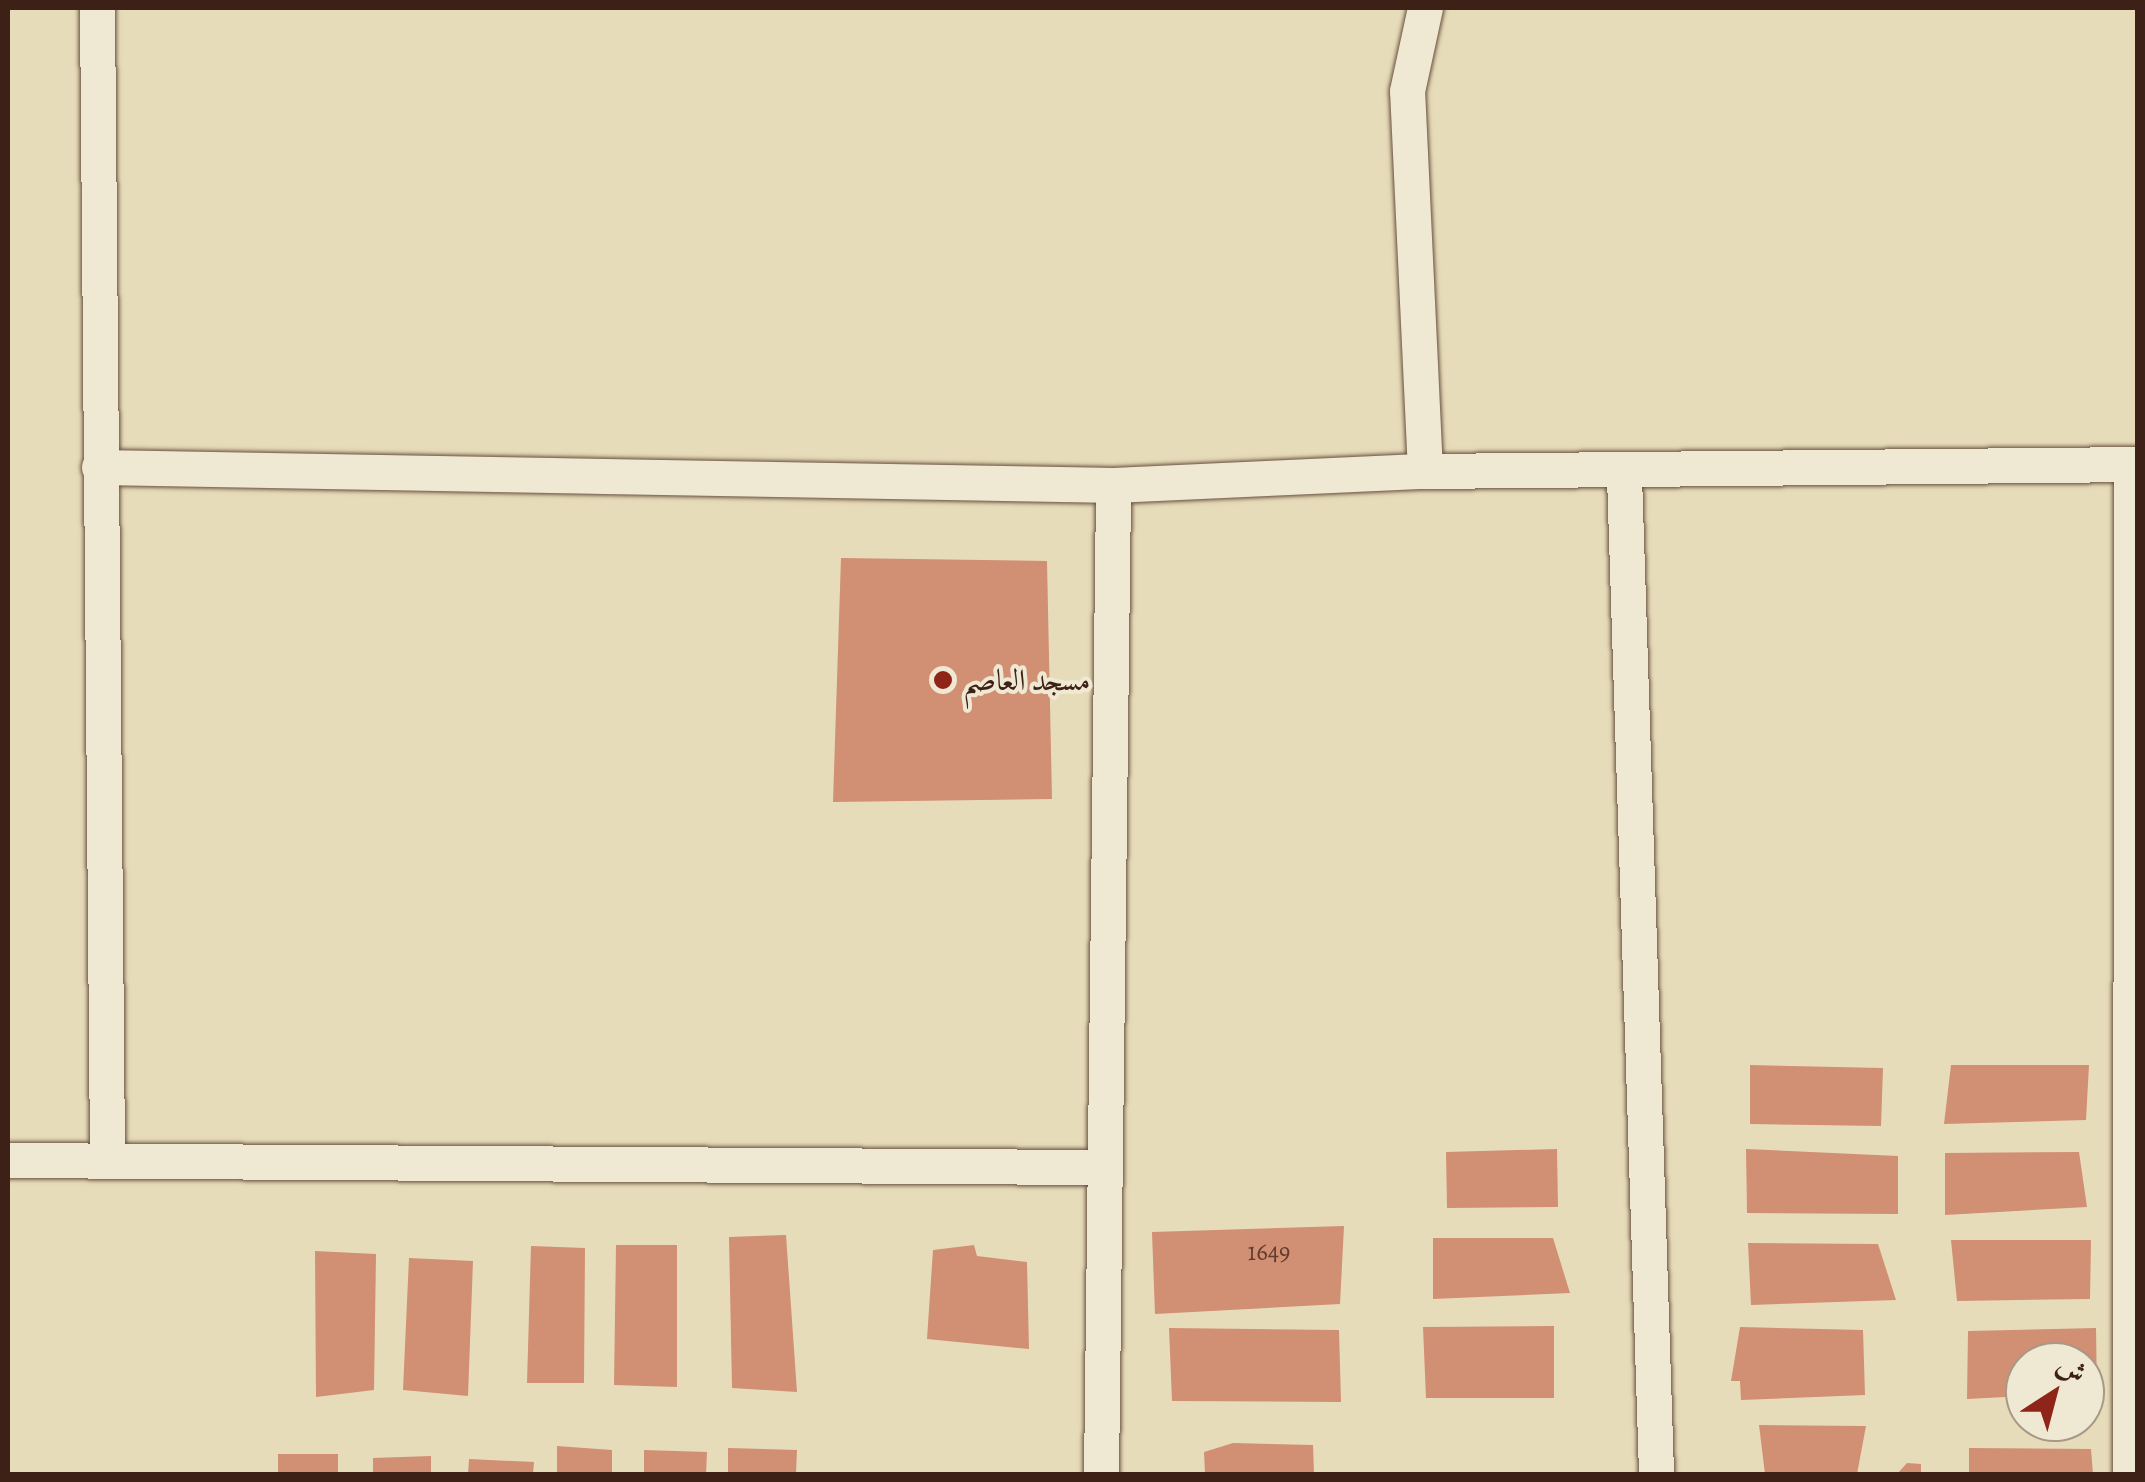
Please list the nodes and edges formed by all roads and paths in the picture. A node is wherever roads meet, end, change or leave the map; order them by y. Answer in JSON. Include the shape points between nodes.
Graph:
{"nodes":[{"id":1,"x":97,"y":8,"type":"edge"},
{"id":2,"x":1426,"y":8,"type":"edge"},
{"id":3,"x":2134,"y":464,"type":"edge"},
{"id":4,"x":100,"y":467,"type":"junction"},
{"id":5,"x":1425,"y":470,"type":"junction"},
{"id":6,"x":1624,"y":476,"type":"junction"},
{"id":7,"x":1113,"y":485,"type":"junction"},
{"id":8,"x":8,"y":1160,"type":"edge"},
{"id":9,"x":107,"y":1161,"type":"junction"},
{"id":10,"x":2135,"y":1166,"type":"edge"},
{"id":11,"x":1104,"y":1167,"type":"junction"},
{"id":12,"x":1101,"y":1474,"type":"edge"},
{"id":13,"x":1656,"y":1474,"type":"edge"},
{"id":14,"x":2130,"y":1474,"type":"edge"}],
"edges":[{"from":1,"to":4,"type":"street"},
{"from":2,"to":5,"type":"street","via":[[1408,91]]},
{"from":3,"to":6,"type":"street"},
{"from":3,"to":10,"type":"street"},
{"from":4,"to":7,"type":"street"},
{"from":4,"to":9,"type":"street"},
{"from":5,"to":6,"type":"street"},
{"from":5,"to":7,"type":"street"},
{"from":6,"to":13,"type":"street"},
{"from":7,"to":11,"type":"street"},
{"from":8,"to":9,"type":"street"},
{"from":9,"to":11,"type":"street"},
{"from":10,"to":14,"type":"street"},
{"from":11,"to":12,"type":"street"}]}
